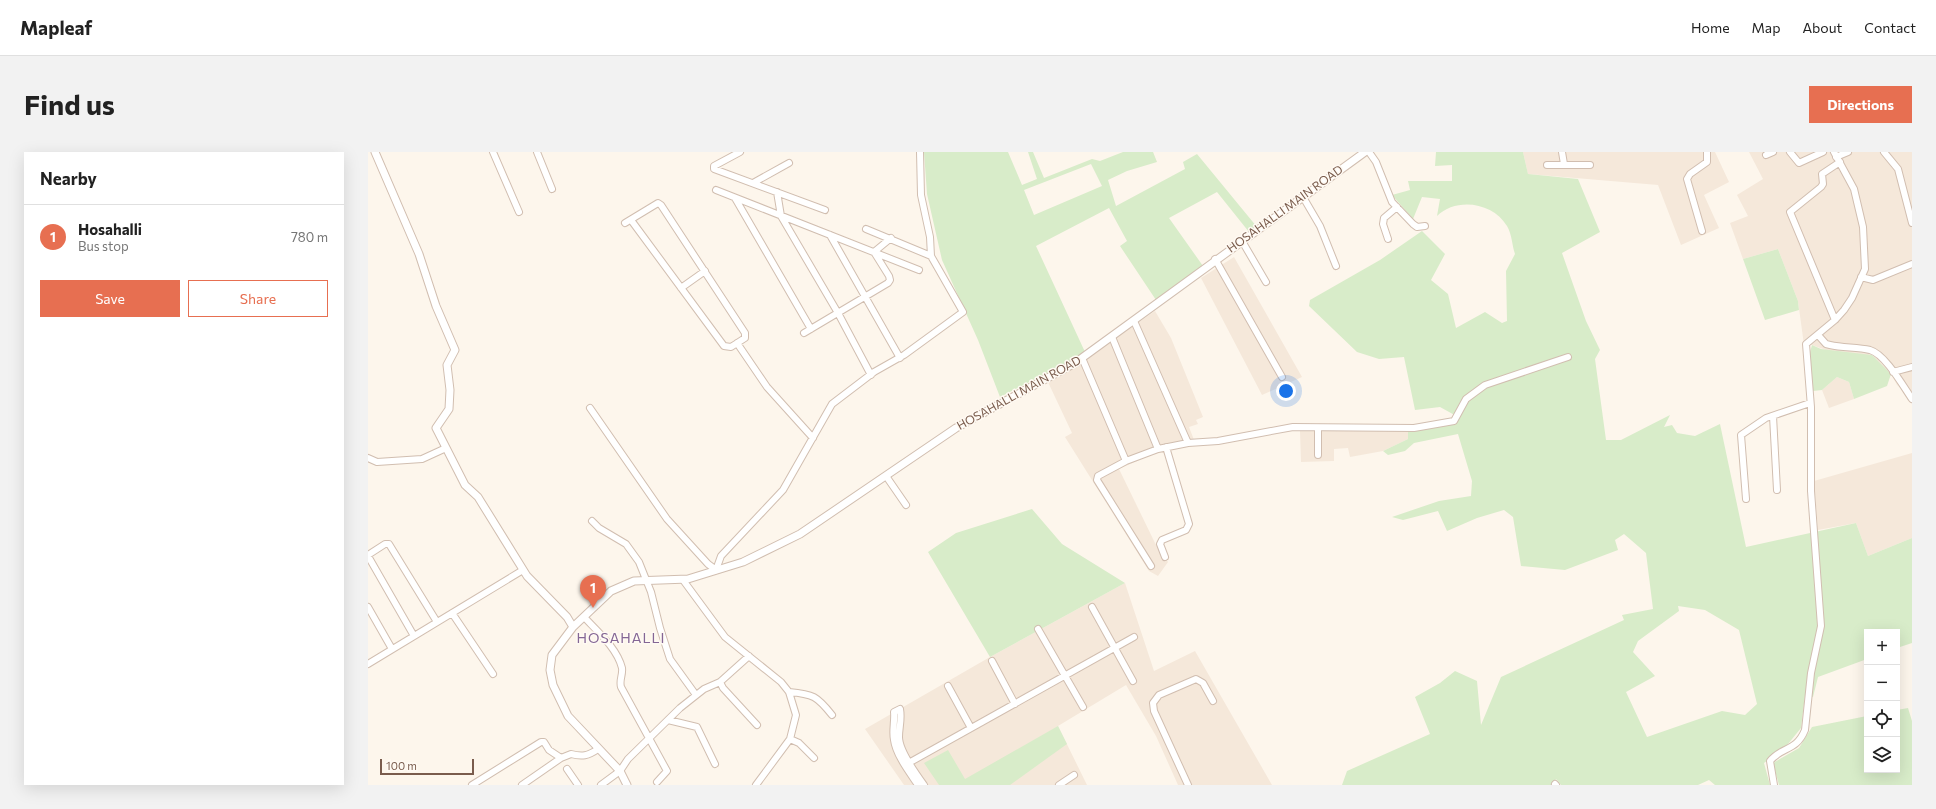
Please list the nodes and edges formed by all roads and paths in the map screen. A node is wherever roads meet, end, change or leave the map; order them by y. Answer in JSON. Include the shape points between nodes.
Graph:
{"nodes":[{"id":1,"x":375,"y":152,"type":"edge"},
{"id":2,"x":493,"y":152,"type":"edge"},
{"id":3,"x":536,"y":152,"type":"edge"},
{"id":4,"x":740,"y":152,"type":"edge"},
{"id":5,"x":920,"y":152,"type":"edge"},
{"id":6,"x":1365,"y":152,"type":"edge"},
{"id":7,"x":1369,"y":152,"type":"edge"},
{"id":8,"x":1562,"y":152,"type":"edge"},
{"id":9,"x":1707,"y":152,"type":"edge"},
{"id":10,"x":1773,"y":152,"type":"edge"},
{"id":11,"x":1790,"y":152,"type":"edge"},
{"id":12,"x":1822,"y":152,"type":"edge"},
{"id":13,"x":1848,"y":152,"type":"edge"},
{"id":14,"x":1884,"y":152,"type":"edge"},
{"id":15,"x":1766,"y":155,"type":"dead end"},
{"id":16,"x":1837,"y":157,"type":"edge"},
{"id":17,"x":789,"y":163,"type":"dead end"},
{"id":18,"x":1564,"y":164,"type":"junction"},
{"id":19,"x":1547,"y":165,"type":"dead end"},
{"id":20,"x":1590,"y":165,"type":"dead end"},
{"id":21,"x":753,"y":183,"type":"junction"},
{"id":22,"x":552,"y":189,"type":"dead end"},
{"id":23,"x":716,"y":190,"type":"dead end"},
{"id":24,"x":776,"y":192,"type":"junction"},
{"id":25,"x":1303,"y":197,"type":"junction"},
{"id":26,"x":735,"y":198,"type":"junction"},
{"id":27,"x":1397,"y":207,"type":"junction"},
{"id":28,"x":825,"y":210,"type":"dead end"},
{"id":29,"x":519,"y":212,"type":"dead end"},
{"id":30,"x":781,"y":216,"type":"junction"},
{"id":31,"x":1912,"y":223,"type":"edge"},
{"id":32,"x":1425,"y":226,"type":"dead end"},
{"id":33,"x":866,"y":229,"type":"dead end"},
{"id":34,"x":1702,"y":230,"type":"dead end"},
{"id":35,"x":830,"y":235,"type":"junction"},
{"id":36,"x":891,"y":238,"type":"junction"},
{"id":37,"x":1388,"y":239,"type":"dead end"},
{"id":38,"x":1242,"y":240,"type":"junction"},
{"id":39,"x":874,"y":252,"type":"junction"},
{"id":40,"x":931,"y":256,"type":"junction"},
{"id":41,"x":1215,"y":259,"type":"junction"},
{"id":42,"x":1912,"y":264,"type":"edge"},
{"id":43,"x":1336,"y":266,"type":"dead end"},
{"id":44,"x":919,"y":270,"type":"dead end"},
{"id":45,"x":705,"y":271,"type":"junction"},
{"id":46,"x":1861,"y":277,"type":"junction"},
{"id":47,"x":1266,"y":282,"type":"dead end"},
{"id":48,"x":681,"y":288,"type":"junction"},
{"id":49,"x":865,"y":297,"type":"junction"},
{"id":50,"x":838,"y":313,"type":"junction"},
{"id":51,"x":1134,"y":320,"type":"junction"},
{"id":52,"x":1835,"y":320,"type":"junction"},
{"id":53,"x":811,"y":329,"type":"junction"},
{"id":54,"x":804,"y":333,"type":"dead end"},
{"id":55,"x":1818,"y":335,"type":"junction"},
{"id":56,"x":1112,"y":337,"type":"junction"},
{"id":57,"x":737,"y":343,"type":"junction"},
{"id":58,"x":1568,"y":357,"type":"dead end"},
{"id":59,"x":900,"y":358,"type":"junction"},
{"id":60,"x":1082,"y":358,"type":"junction"},
{"id":61,"x":1912,"y":367,"type":"edge"},
{"id":62,"x":1893,"y":372,"type":"junction"},
{"id":63,"x":871,"y":375,"type":"junction"},
{"id":64,"x":1282,"y":377,"type":"dead end"},
{"id":65,"x":1912,"y":399,"type":"edge"},
{"id":66,"x":1810,"y":403,"type":"junction"},
{"id":67,"x":590,"y":408,"type":"dead end"},
{"id":68,"x":1773,"y":416,"type":"junction"},
{"id":69,"x":1318,"y":428,"type":"junction"},
{"id":70,"x":813,"y":438,"type":"junction"},
{"id":71,"x":1188,"y":443,"type":"junction"},
{"id":72,"x":446,"y":448,"type":"junction"},
{"id":73,"x":1166,"y":448,"type":"junction"},
{"id":74,"x":1158,"y":449,"type":"junction"},
{"id":75,"x":1318,"y":455,"type":"dead end"},
{"id":76,"x":368,"y":458,"type":"edge"},
{"id":77,"x":1126,"y":461,"type":"junction"},
{"id":78,"x":886,"y":476,"type":"junction"},
{"id":79,"x":1777,"y":490,"type":"dead end"},
{"id":80,"x":1746,"y":499,"type":"dead end"},
{"id":81,"x":906,"y":505,"type":"dead end"},
{"id":82,"x":592,"y":521,"type":"dead end"},
{"id":83,"x":368,"y":555,"type":"edge"},
{"id":84,"x":1165,"y":557,"type":"dead end"},
{"id":85,"x":1151,"y":566,"type":"dead end"},
{"id":86,"x":523,"y":570,"type":"junction"},
{"id":87,"x":716,"y":570,"type":"junction"},
{"id":88,"x":683,"y":580,"type":"junction"},
{"id":89,"x":647,"y":581,"type":"junction"},
{"id":90,"x":368,"y":607,"type":"edge"},
{"id":91,"x":1092,"y":607,"type":"dead end"},
{"id":92,"x":452,"y":613,"type":"junction"},
{"id":93,"x":584,"y":617,"type":"junction"},
{"id":94,"x":437,"y":622,"type":"junction"},
{"id":95,"x":573,"y":627,"type":"junction"},
{"id":96,"x":1038,"y":629,"type":"dead end"},
{"id":97,"x":414,"y":636,"type":"junction"},
{"id":98,"x":1134,"y":637,"type":"dead end"},
{"id":99,"x":1115,"y":648,"type":"junction"},
{"id":100,"x":392,"y":649,"type":"junction"},
{"id":101,"x":749,"y":656,"type":"junction"},
{"id":102,"x":992,"y":661,"type":"dead end"},
{"id":103,"x":368,"y":663,"type":"edge"},
{"id":104,"x":493,"y":674,"type":"dead end"},
{"id":105,"x":1065,"y":676,"type":"junction"},
{"id":106,"x":1133,"y":680,"type":"dead end"},
{"id":107,"x":720,"y":682,"type":"junction"},
{"id":108,"x":948,"y":686,"type":"dead end"},
{"id":109,"x":789,"y":692,"type":"junction"},
{"id":110,"x":696,"y":695,"type":"junction"},
{"id":111,"x":1213,"y":701,"type":"dead end"},
{"id":112,"x":1015,"y":704,"type":"junction"},
{"id":113,"x":1082,"y":707,"type":"dead end"},
{"id":114,"x":897,"y":710,"type":"dead end"},
{"id":115,"x":832,"y":715,"type":"dead end"},
{"id":116,"x":668,"y":720,"type":"junction"},
{"id":117,"x":757,"y":725,"type":"dead end"},
{"id":118,"x":971,"y":728,"type":"junction"},
{"id":119,"x":649,"y":738,"type":"junction"},
{"id":120,"x":790,"y":739,"type":"junction"},
{"id":121,"x":598,"y":749,"type":"junction"},
{"id":122,"x":561,"y":758,"type":"junction"},
{"id":123,"x":814,"y":758,"type":"dead end"},
{"id":124,"x":714,"y":764,"type":"dead end"},
{"id":125,"x":907,"y":764,"type":"junction"},
{"id":126,"x":567,"y":769,"type":"dead end"},
{"id":127,"x":620,"y":771,"type":"junction"},
{"id":128,"x":1074,"y":775,"type":"dead end"},
{"id":129,"x":657,"y":782,"type":"dead end"},
{"id":130,"x":472,"y":785,"type":"edge"},
{"id":131,"x":522,"y":785,"type":"edge"},
{"id":132,"x":578,"y":785,"type":"edge"},
{"id":133,"x":601,"y":785,"type":"edge"},
{"id":134,"x":627,"y":785,"type":"edge"},
{"id":135,"x":756,"y":785,"type":"edge"},
{"id":136,"x":918,"y":785,"type":"edge"},
{"id":137,"x":924,"y":785,"type":"edge"},
{"id":138,"x":1059,"y":785,"type":"edge"},
{"id":139,"x":1188,"y":785,"type":"edge"},
{"id":140,"x":1774,"y":785,"type":"edge"}],
"edges":[{"from":1,"to":72,"type":"street","via":[[419,254],[436,306],[455,350],[447,365],[449,409],[436,428]]},
{"from":2,"to":29,"type":"street"},
{"from":3,"to":22,"type":"street"},
{"from":4,"to":21,"type":"street","via":[[719,162],[714,169]]},
{"from":5,"to":40,"type":"street","via":[[921,195],[930,237]]},
{"from":6,"to":25,"type":"street","name":"HOSAHALLI MAIN ROAD"},
{"from":7,"to":27,"type":"street","via":[[1376,162],[1386,192]]},
{"from":8,"to":18,"type":"street"},
{"from":9,"to":34,"type":"street","via":[[1707,162],[1687,179]]},
{"from":10,"to":15,"type":"street"},
{"from":11,"to":12,"type":"street","via":[[1799,164]]},
{"from":13,"to":16,"type":"street"},
{"from":14,"to":31,"type":"street","via":[[1898,170]]},
{"from":16,"to":46,"type":"street","via":[[1854,189],[1863,227],[1865,269]]},
{"from":16,"to":52,"type":"street","via":[[1822,174],[1821,187],[1790,212]]},
{"from":17,"to":21,"type":"street"},
{"from":18,"to":19,"type":"street"},
{"from":18,"to":20,"type":"street"},
{"from":21,"to":24,"type":"street"},
{"from":23,"to":26,"type":"street"},
{"from":24,"to":28,"type":"street"},
{"from":24,"to":30,"type":"street"},
{"from":25,"to":38,"type":"street","name":"HOSAHALLI MAIN ROAD"},
{"from":25,"to":43,"type":"street","via":[[1320,226]]},
{"from":26,"to":30,"type":"street"},
{"from":26,"to":53,"type":"street"},
{"from":27,"to":32,"type":"street","via":[[1417,227]]},
{"from":27,"to":37,"type":"street","via":[[1384,218],[1383,224]]},
{"from":30,"to":35,"type":"street"},
{"from":30,"to":50,"type":"street"},
{"from":33,"to":36,"type":"street"},
{"from":35,"to":39,"type":"street"},
{"from":35,"to":49,"type":"street"},
{"from":36,"to":39,"type":"street"},
{"from":36,"to":40,"type":"street"},
{"from":38,"to":41,"type":"street","name":"HOSAHALLI MAIN ROAD"},
{"from":38,"to":47,"type":"street"},
{"from":39,"to":44,"type":"street"},
{"from":39,"to":49,"type":"street","via":[[890,280]]},
{"from":40,"to":59,"type":"street","via":[[963,312]]},
{"from":41,"to":51,"type":"street","name":"HOSAHALLI MAIN ROAD"},
{"from":41,"to":64,"type":"street"},
{"from":42,"to":46,"type":"street","via":[[1873,280]]},
{"from":45,"to":48,"type":"street"},
{"from":45,"to":48,"type":"street","via":[[664,208],[658,203],[628,222]]},
{"from":45,"to":57,"type":"street","via":[[745,333],[745,338]]},
{"from":46,"to":52,"type":"street","via":[[1852,298]]},
{"from":48,"to":57,"type":"street","via":[[724,346],[727,348]]},
{"from":49,"to":50,"type":"street"},
{"from":49,"to":59,"type":"street"},
{"from":50,"to":53,"type":"street"},
{"from":50,"to":63,"type":"street"},
{"from":51,"to":56,"type":"street","name":"HOSAHALLI MAIN ROAD"},
{"from":51,"to":71,"type":"street"},
{"from":52,"to":55,"type":"street"},
{"from":53,"to":54,"type":"street"},
{"from":55,"to":62,"type":"street","via":[[1830,346],[1877,353]]},
{"from":55,"to":66,"type":"street","via":[[1806,344]]},
{"from":56,"to":60,"type":"street","name":"HOSAHALLI MAIN ROAD"},
{"from":56,"to":74,"type":"street"},
{"from":57,"to":70,"type":"street","via":[[767,387]]},
{"from":58,"to":69,"type":"street","via":[[1485,385],[1466,399],[1454,421],[1414,428]]},
{"from":59,"to":63,"type":"street"},
{"from":60,"to":77,"type":"street"},
{"from":60,"to":78,"type":"street","name":"HOSAHALLI MAIN ROAD","via":[[956,428]]},
{"from":61,"to":62,"type":"street"},
{"from":62,"to":65,"type":"street"},
{"from":63,"to":70,"type":"street","via":[[832,404]]},
{"from":66,"to":68,"type":"street"},
{"from":66,"to":140,"type":"street","via":[[1810,491],[1820,626],[1811,673],[1806,730],[1794,747],[1778,754],[1770,762]]},
{"from":67,"to":87,"type":"street","via":[[667,519]]},
{"from":68,"to":79,"type":"street"},
{"from":68,"to":80,"type":"street","via":[[1741,435]]},
{"from":69,"to":71,"type":"street","via":[[1293,427],[1218,441]]},
{"from":69,"to":75,"type":"street"},
{"from":70,"to":87,"type":"street","via":[[783,490],[726,550]]},
{"from":71,"to":73,"type":"street"},
{"from":72,"to":76,"type":"street","via":[[422,459],[377,462]]},
{"from":72,"to":86,"type":"street","via":[[465,484],[478,497]]},
{"from":73,"to":74,"type":"street"},
{"from":73,"to":84,"type":"street","via":[[1189,524],[1186,530],[1162,540],[1160,544]]},
{"from":74,"to":77,"type":"street"},
{"from":77,"to":85,"type":"street","via":[[1098,476],[1097,480]]},
{"from":78,"to":81,"type":"street"},
{"from":78,"to":87,"type":"street","name":"HOSAHALLI MAIN ROAD","via":[[800,534],[743,562]]},
{"from":82,"to":89,"type":"street","via":[[598,528],[626,544],[639,562]]},
{"from":83,"to":94,"type":"street","via":[[389,544]]},
{"from":83,"to":97,"type":"street"},
{"from":86,"to":92,"type":"street"},
{"from":86,"to":95,"type":"street","via":[[568,617]]},
{"from":87,"to":88,"type":"street","name":"HOSAHALLI MAIN ROAD"},
{"from":88,"to":89,"type":"street","name":"HOSAHALLI MAIN ROAD"},
{"from":88,"to":101,"type":"street","via":[[725,637]]},
{"from":89,"to":93,"type":"street","name":"HOSAHALLI MAIN ROAD","via":[[634,581],[611,591]]},
{"from":89,"to":110,"type":"street","via":[[670,659]]},
{"from":90,"to":100,"type":"street"},
{"from":91,"to":99,"type":"street"},
{"from":92,"to":94,"type":"street"},
{"from":92,"to":104,"type":"street"},
{"from":93,"to":95,"type":"street","name":"HOSAHALLI MAIN ROAD"},
{"from":93,"to":119,"type":"street","via":[[605,640],[619,661],[622,670],[621,687]]},
{"from":94,"to":97,"type":"street"},
{"from":95,"to":121,"type":"street","name":"HOSAHALLI MAIN ROAD","via":[[552,655],[552,685],[568,716]]},
{"from":96,"to":105,"type":"street"},
{"from":97,"to":100,"type":"street"},
{"from":98,"to":99,"type":"street"},
{"from":99,"to":105,"type":"street"},
{"from":99,"to":106,"type":"street"},
{"from":100,"to":103,"type":"street"},
{"from":101,"to":107,"type":"street"},
{"from":101,"to":109,"type":"street","via":[[782,682]]},
{"from":102,"to":112,"type":"street"},
{"from":105,"to":112,"type":"street"},
{"from":105,"to":113,"type":"street"},
{"from":107,"to":110,"type":"street"},
{"from":107,"to":117,"type":"street","via":[[722,688]]},
{"from":108,"to":118,"type":"street"},
{"from":109,"to":115,"type":"street","via":[[816,697]]},
{"from":109,"to":120,"type":"street","via":[[796,715]]},
{"from":110,"to":116,"type":"street"},
{"from":111,"to":139,"type":"street","via":[[1203,683],[1196,679],[1159,695],[1153,702],[1154,711]]},
{"from":112,"to":118,"type":"street"},
{"from":114,"to":125,"type":"street","via":[[902,720],[899,738]]},
{"from":116,"to":119,"type":"street"},
{"from":116,"to":124,"type":"street","via":[[697,727]]},
{"from":118,"to":125,"type":"street"},
{"from":119,"to":127,"type":"street"},
{"from":119,"to":129,"type":"street","via":[[667,771]]},
{"from":120,"to":123,"type":"street","via":[[799,743]]},
{"from":120,"to":135,"type":"street"},
{"from":121,"to":122,"type":"street","via":[[590,755],[581,757],[571,754]]},
{"from":121,"to":127,"type":"street","name":"HOSAHALLI MAIN ROAD"},
{"from":122,"to":130,"type":"street","via":[[541,742]]},
{"from":122,"to":131,"type":"street"},
{"from":125,"to":136,"type":"street"},
{"from":125,"to":137,"type":"street"},
{"from":126,"to":132,"type":"street"},
{"from":127,"to":133,"type":"street"},
{"from":127,"to":134,"type":"street","name":"HOSAHALLI MAIN ROAD"},
{"from":128,"to":138,"type":"street"}]}
